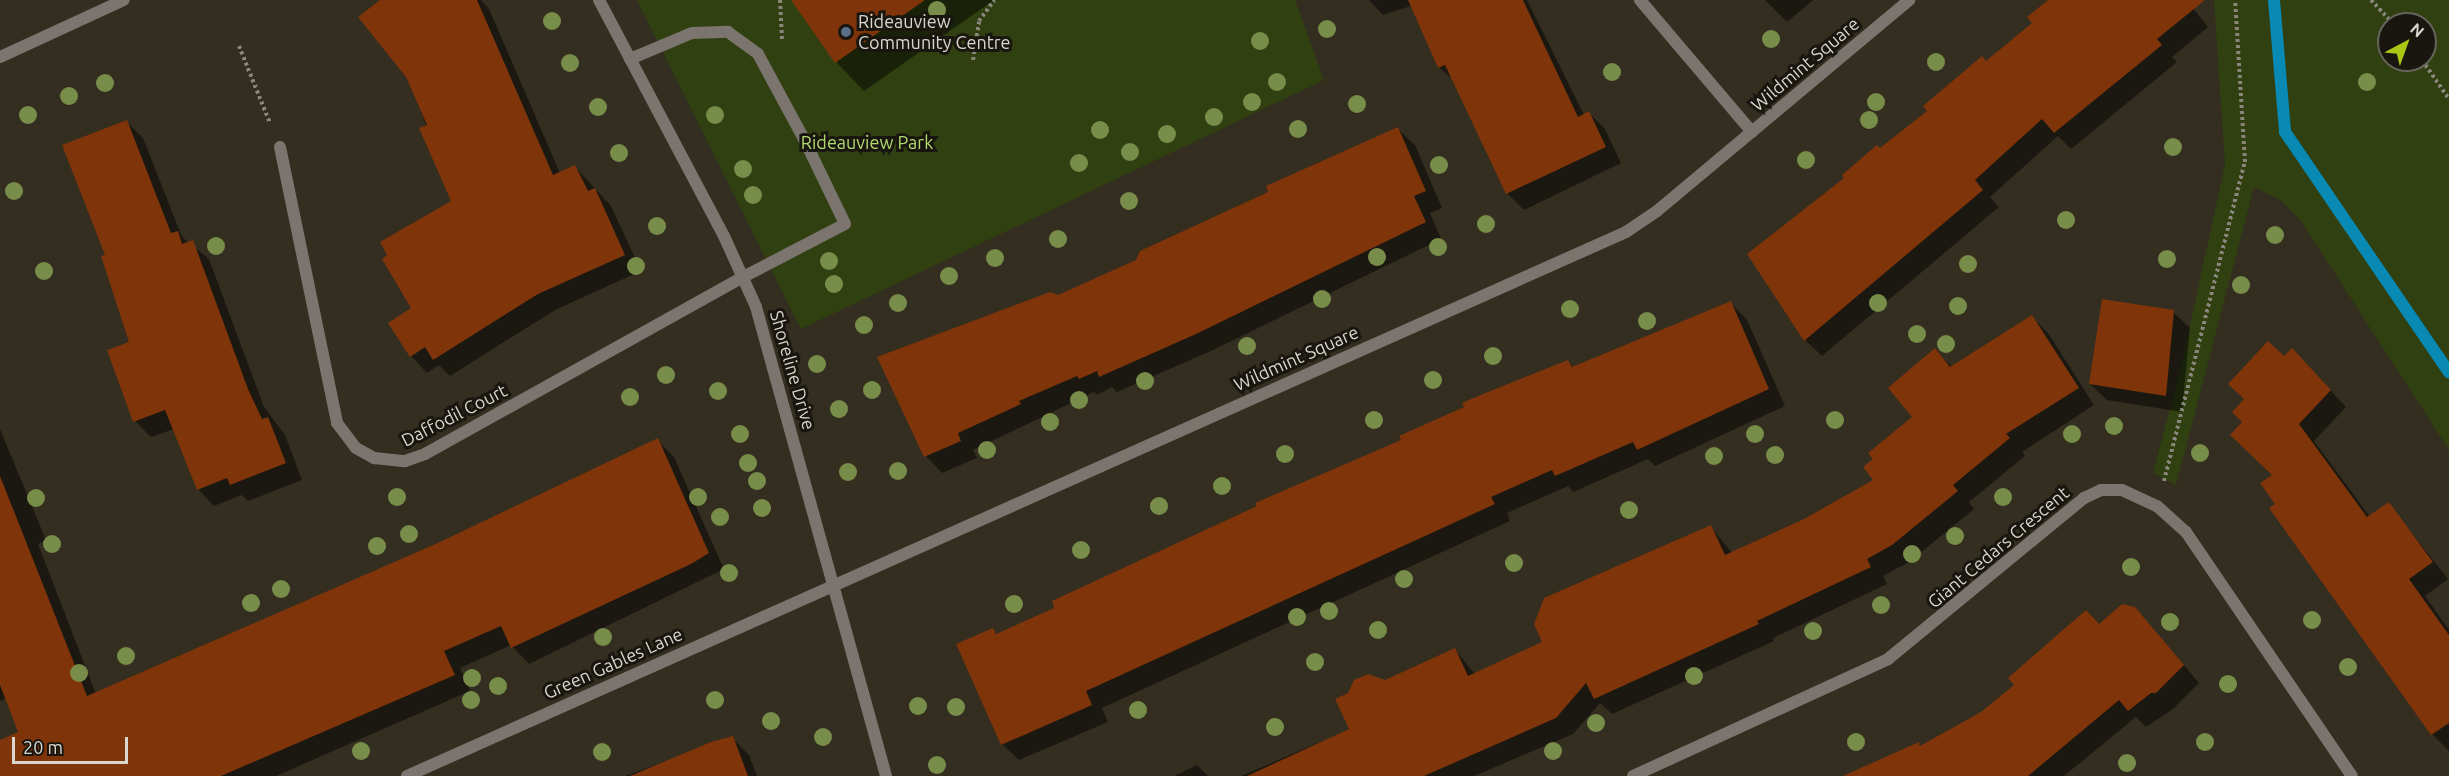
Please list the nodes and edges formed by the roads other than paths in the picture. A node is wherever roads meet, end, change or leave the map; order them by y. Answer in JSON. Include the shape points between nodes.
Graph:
{"nodes":[{"id":1,"x":124,"y":0,"type":"edge"},
{"id":2,"x":599,"y":0,"type":"edge"},
{"id":3,"x":1640,"y":0,"type":"edge"},
{"id":4,"x":1909,"y":0,"type":"edge"},
{"id":5,"x":0,"y":57,"type":"edge"},
{"id":6,"x":630,"y":59,"type":"junction"},
{"id":7,"x":1752,"y":132,"type":"junction"},
{"id":8,"x":280,"y":147,"type":"road end"},
{"id":9,"x":745,"y":276,"type":"junction"},
{"id":10,"x":834,"y":582,"type":"junction"},
{"id":11,"x":407,"y":776,"type":"edge"},
{"id":12,"x":886,"y":776,"type":"edge"},
{"id":13,"x":1633,"y":776,"type":"edge"},
{"id":14,"x":2352,"y":776,"type":"edge"}],
"edges":[{"from":1,"to":5,"type":"street"},
{"from":2,"to":6,"type":"street","name":"Shoreline Drive"},
{"from":3,"to":7,"type":"street","name":"Wildmint Square"},
{"from":4,"to":7,"type":"street","name":"Wildmint Square"},
{"from":6,"to":9,"type":"street","name":"Shoreline Drive"},
{"from":6,"to":9,"type":"street","name":"Daffodil Court","via":[[692,33],[728,32],[758,54],[804,139],[846,224]]},
{"from":7,"to":10,"type":"street","name":"Wildmint Square","via":[[1626,232]]},
{"from":8,"to":9,"type":"street","name":"Daffodil Court","via":[[337,423],[356,448],[374,458],[405,461],[425,454]]},
{"from":9,"to":10,"type":"street","name":"Shoreline Drive"},
{"from":10,"to":11,"type":"street","name":"Green Gables Lane"},
{"from":10,"to":12,"type":"street","name":"Shoreline Drive"},
{"from":13,"to":14,"type":"street","name":"Giant Cedars Crescent","via":[[1888,658],[2084,498],[2101,490],[2121,490],[2157,506],[2186,532]]}]}
